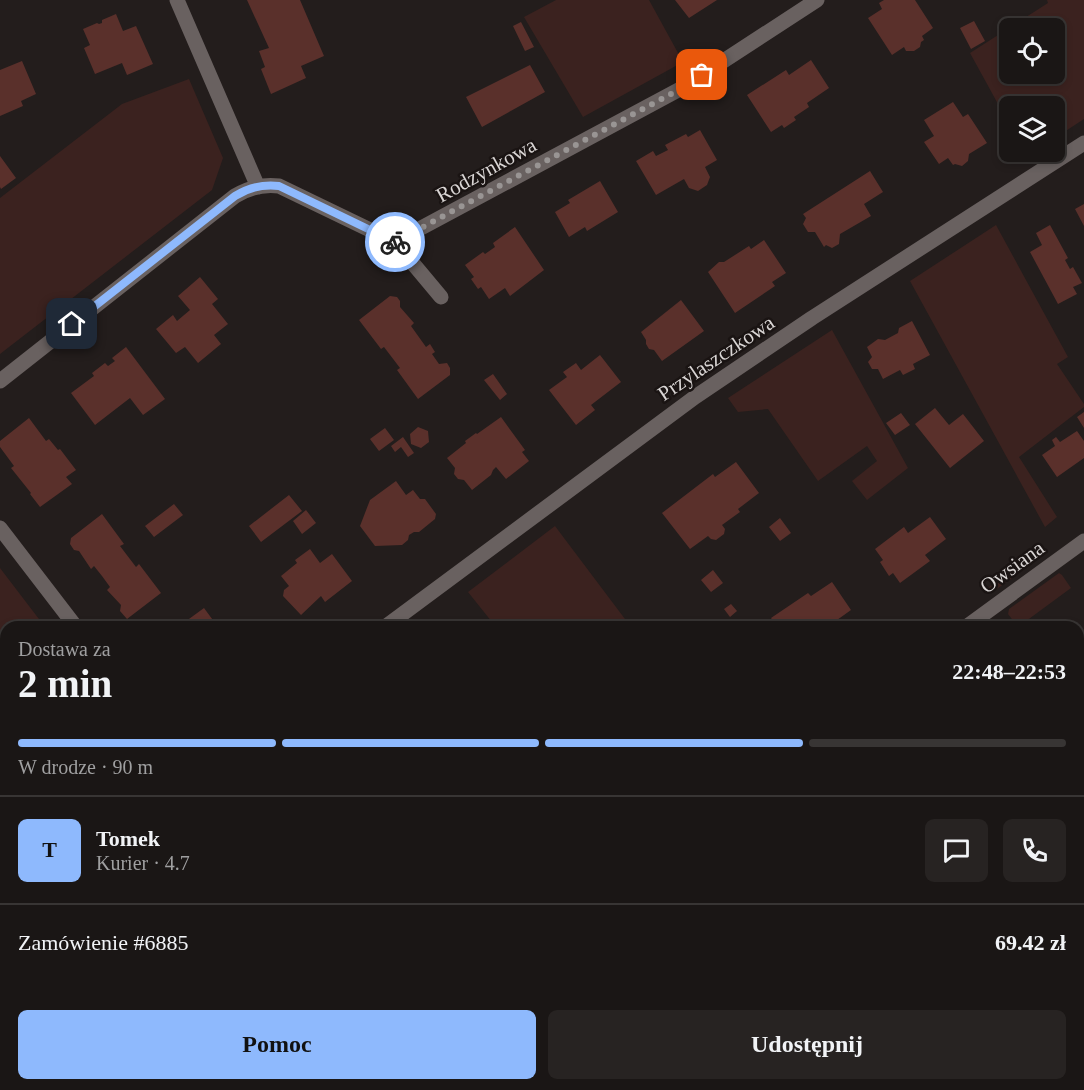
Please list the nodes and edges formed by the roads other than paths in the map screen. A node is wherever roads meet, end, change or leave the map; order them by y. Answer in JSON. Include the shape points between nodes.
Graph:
{"nodes":[{"id":1,"x":177,"y":0,"type":"edge"},
{"id":2,"x":817,"y":0,"type":"edge"},
{"id":3,"x":1084,"y":143,"type":"edge"},
{"id":4,"x":258,"y":187,"type":"junction"},
{"id":5,"x":395,"y":242,"type":"junction"},
{"id":6,"x":441,"y":297,"type":"dead end"},
{"id":7,"x":0,"y":381,"type":"edge"},
{"id":8,"x":0,"y":528,"type":"edge"},
{"id":9,"x":1084,"y":541,"type":"edge"},
{"id":10,"x":71,"y":621,"type":"edge"},
{"id":11,"x":393,"y":621,"type":"edge"},
{"id":12,"x":974,"y":621,"type":"edge"}],
"edges":[{"from":1,"to":4,"type":"street"},
{"from":2,"to":5,"type":"street","name":"Rodzynkowa","via":[[682,88]]},
{"from":3,"to":11,"type":"street","name":"Przylaszczkowa","via":[[694,397]]},
{"from":4,"to":5,"type":"street","via":[[279,186]]},
{"from":4,"to":7,"type":"street","via":[[235,196]]},
{"from":5,"to":6,"type":"street"},
{"from":8,"to":10,"type":"street"},
{"from":9,"to":12,"type":"street","name":"Owsiana"}]}
